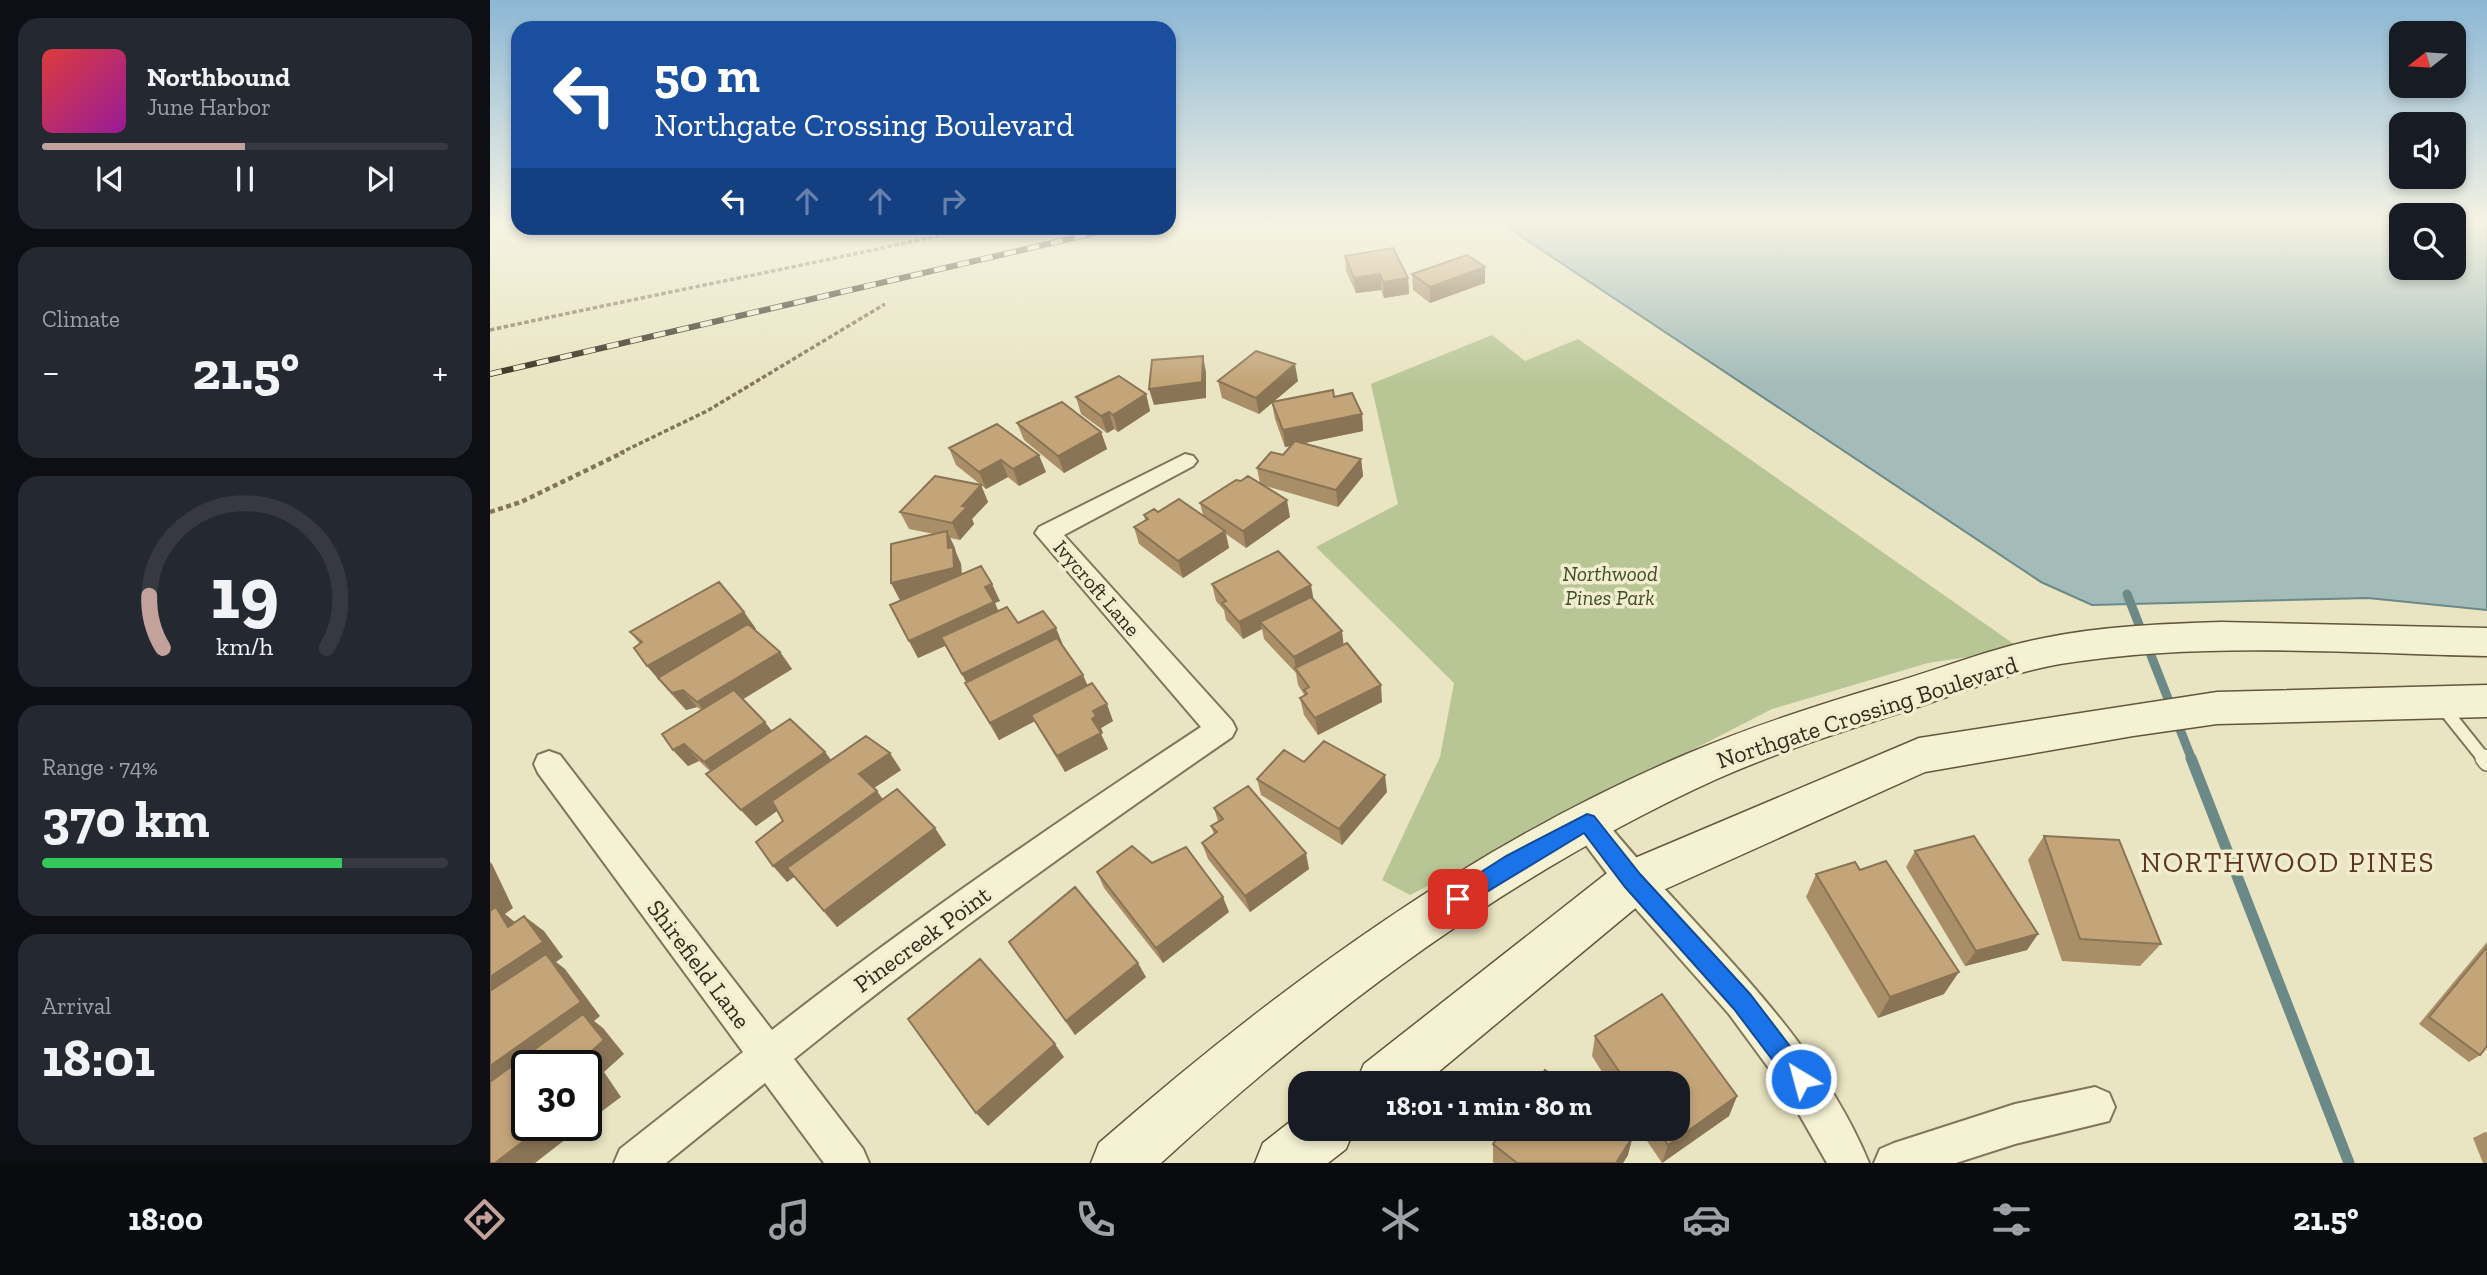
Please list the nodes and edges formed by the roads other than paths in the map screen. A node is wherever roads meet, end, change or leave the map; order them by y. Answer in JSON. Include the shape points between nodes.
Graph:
{"nodes":[{"id":1,"x":1185,"y":461,"type":"dead end"},
{"id":2,"x":2487,"y":642,"type":"edge"},
{"id":3,"x":2438,"y":701,"type":"junction"},
{"id":4,"x":2487,"y":701,"type":"edge"},
{"id":5,"x":1221,"y":729,"type":"joint"},
{"id":6,"x":2487,"y":762,"type":"edge"},
{"id":7,"x":549,"y":764,"type":"dead end"},
{"id":8,"x":1587,"y":822,"type":"junction"},
{"id":9,"x":1633,"y":881,"type":"junction"},
{"id":10,"x":768,"y":1056,"type":"junction"},
{"id":11,"x":1398,"y":1071,"type":"edge"},
{"id":12,"x":2095,"y":1107,"type":"dead end"},
{"id":13,"x":1311,"y":1141,"type":"edge"},
{"id":14,"x":634,"y":1163,"type":"edge"},
{"id":15,"x":849,"y":1163,"type":"edge"},
{"id":16,"x":1119,"y":1163,"type":"edge"},
{"id":17,"x":1283,"y":1163,"type":"edge"},
{"id":18,"x":1849,"y":1163,"type":"edge"},
{"id":19,"x":1894,"y":1163,"type":"edge"}],
"edges":[{"from":1,"to":5,"type":"street","name":"Ivycroft Lane","via":[[1048,533]]},
{"from":2,"to":8,"type":"street","name":"Northgate Crossing Boulevard","via":[[2188,637],[2057,650],[1760,743]]},
{"from":3,"to":4,"type":"street"},
{"from":3,"to":6,"type":"lane"},
{"from":3,"to":9,"type":"street","via":[[2217,708],[1919,756]]},
{"from":5,"to":10,"type":"street","name":"Pinecreek Point","via":[[850,990]]},
{"from":7,"to":10,"type":"street","name":"Shirefield Lane"},
{"from":8,"to":9,"type":"street"},
{"from":8,"to":16,"type":"street","name":"Northgate Crossing Boulevard","via":[[1513,863],[1350,970],[1201,1087]]},
{"from":9,"to":11,"type":"street"},
{"from":9,"to":18,"type":"street","via":[[1742,1001],[1801,1079]]},
{"from":10,"to":14,"type":"street","name":"Pinecreek Point"},
{"from":10,"to":15,"type":"street","name":"Shirefield Lane"},
{"from":12,"to":19,"type":"street","via":[[2015,1124]]},
{"from":13,"to":17,"type":"street"}]}
